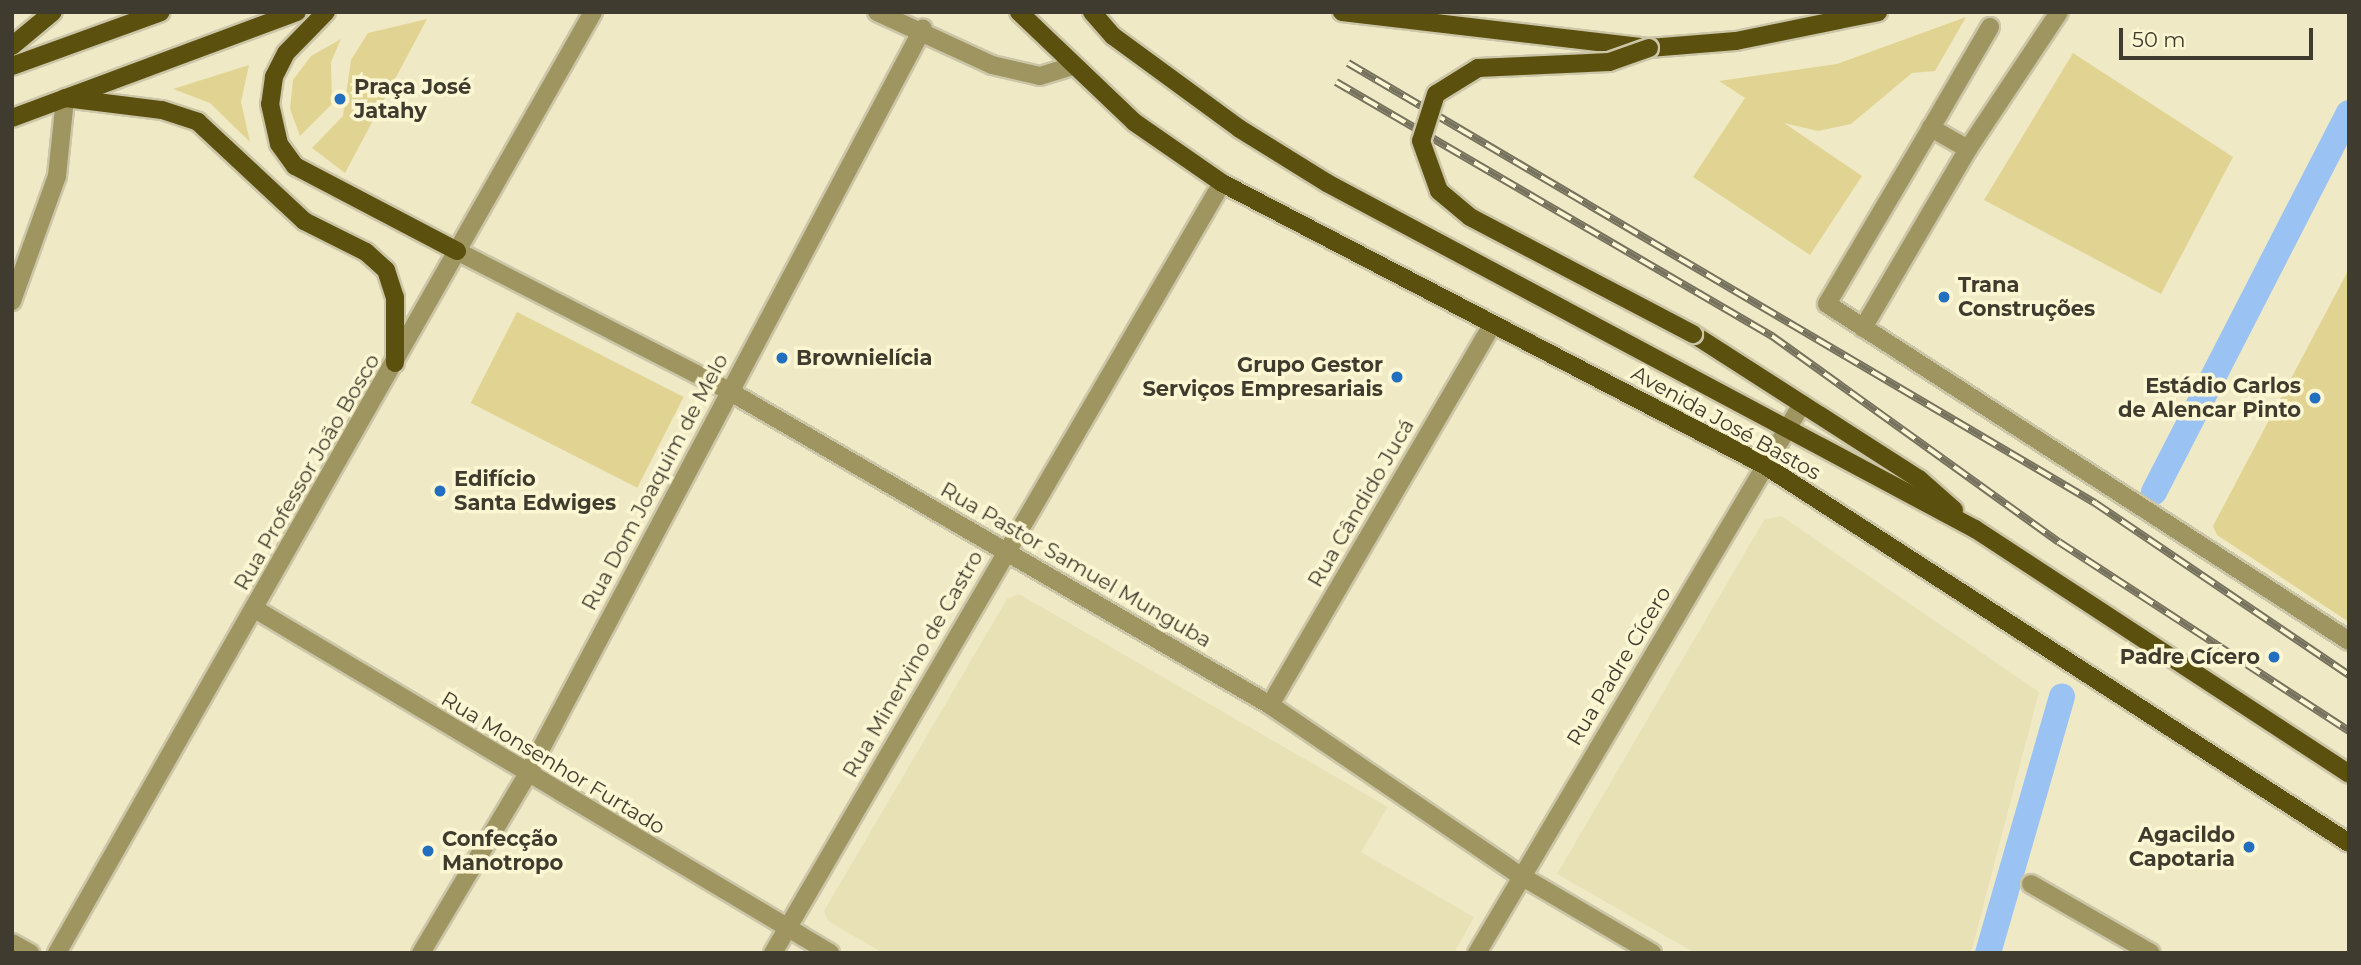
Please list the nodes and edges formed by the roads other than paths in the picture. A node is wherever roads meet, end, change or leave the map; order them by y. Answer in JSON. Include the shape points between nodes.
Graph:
{"nodes":[{"id":1,"x":53,"y":12,"type":"edge"},
{"id":2,"x":161,"y":12,"type":"edge"},
{"id":3,"x":297,"y":12,"type":"edge"},
{"id":4,"x":326,"y":12,"type":"edge"},
{"id":5,"x":593,"y":12,"type":"edge"},
{"id":6,"x":877,"y":12,"type":"edge"},
{"id":7,"x":1019,"y":12,"type":"edge"},
{"id":8,"x":1092,"y":12,"type":"edge"},
{"id":9,"x":1342,"y":12,"type":"edge"},
{"id":10,"x":1878,"y":12,"type":"edge"},
{"id":11,"x":2059,"y":12,"type":"edge"},
{"id":12,"x":1990,"y":27,"type":"dead end"},
{"id":13,"x":923,"y":28,"type":"junction"},
{"id":14,"x":12,"y":46,"type":"edge"},
{"id":15,"x":1649,"y":48,"type":"junction"},
{"id":16,"x":12,"y":66,"type":"edge"},
{"id":17,"x":1070,"y":67,"type":"junction"},
{"id":18,"x":65,"y":98,"type":"junction"},
{"id":19,"x":12,"y":118,"type":"edge"},
{"id":20,"x":1931,"y":128,"type":"junction"},
{"id":21,"x":1968,"y":149,"type":"junction"},
{"id":22,"x":1222,"y":183,"type":"junction"},
{"id":23,"x":457,"y":251,"type":"junction"},
{"id":24,"x":12,"y":301,"type":"edge"},
{"id":25,"x":1492,"y":325,"type":"junction"},
{"id":26,"x":1863,"y":328,"type":"junction"},
{"id":27,"x":396,"y":363,"type":"junction"},
{"id":28,"x":729,"y":391,"type":"junction"},
{"id":29,"x":1802,"y":404,"type":"junction"},
{"id":30,"x":1787,"y":429,"type":"junction"},
{"id":31,"x":1765,"y":465,"type":"junction"},
{"id":32,"x":1975,"y":529,"type":"junction"},
{"id":33,"x":1005,"y":550,"type":"junction"},
{"id":34,"x":255,"y":608,"type":"junction"},
{"id":35,"x":2349,"y":641,"type":"edge"},
{"id":36,"x":1270,"y":705,"type":"junction"},
{"id":37,"x":2349,"y":774,"type":"edge"},
{"id":38,"x":527,"y":775,"type":"junction"},
{"id":39,"x":2349,"y":843,"type":"edge"},
{"id":40,"x":1521,"y":876,"type":"junction"},
{"id":41,"x":2031,"y":884,"type":"dead end"},
{"id":42,"x":788,"y":929,"type":"junction"},
{"id":43,"x":12,"y":943,"type":"edge"},
{"id":44,"x":30,"y":953,"type":"edge"},
{"id":45,"x":57,"y":953,"type":"edge"},
{"id":46,"x":421,"y":953,"type":"edge"},
{"id":47,"x":773,"y":953,"type":"edge"},
{"id":48,"x":830,"y":953,"type":"edge"},
{"id":49,"x":1477,"y":953,"type":"edge"},
{"id":50,"x":1651,"y":953,"type":"edge"},
{"id":51,"x":2151,"y":953,"type":"edge"}],
"edges":[{"from":1,"to":14,"type":"main road"},
{"from":2,"to":16,"type":"main road"},
{"from":3,"to":18,"type":"main road"},
{"from":4,"to":23,"type":"main road","via":[[286,53],[274,77],[270,104],[279,144],[295,166]]},
{"from":5,"to":23,"type":"street","name":"Rua Professor João Bosco"},
{"from":6,"to":13,"type":"street"},
{"from":7,"to":17,"type":"main road","name":"Avenida José Bastos"},
{"from":8,"to":30,"type":"main road","name":"Avenida José Bastos","via":[[1113,36],[1240,129],[1327,183]]},
{"from":9,"to":15,"type":"main road"},
{"from":10,"to":15,"type":"main road","via":[[1736,41]]},
{"from":11,"to":21,"type":"street"},
{"from":12,"to":20,"type":"street"},
{"from":13,"to":17,"type":"street","via":[[992,65],[1040,76]]},
{"from":13,"to":28,"type":"street","name":"Rua Dom Joaquim de Melo"},
{"from":15,"to":29,"type":"main road","bridge":true,"via":[[1609,62],[1478,68],[1436,94],[1422,141],[1439,191],[1470,217],[1693,334]]},
{"from":17,"to":22,"type":"main road","name":"Avenida José Bastos"},
{"from":18,"to":19,"type":"main road"},
{"from":18,"to":24,"type":"street","via":[[57,176]]},
{"from":18,"to":27,"type":"main road","via":[[162,110],[198,122],[295,214],[366,252],[386,270],[395,298]]},
{"from":20,"to":21,"type":"street"},
{"from":20,"to":26,"type":"street","via":[[1827,304]]},
{"from":21,"to":26,"type":"street"},
{"from":22,"to":25,"type":"main road","name":"Avenida José Bastos"},
{"from":22,"to":33,"type":"street","name":"Rua Minervino de Castro"},
{"from":23,"to":27,"type":"street","name":"Rua Professor João Bosco"},
{"from":23,"to":28,"type":"street","name":"Rua Pastor Samuel Munguba"},
{"from":25,"to":31,"type":"main road","name":"Avenida José Bastos"},
{"from":25,"to":36,"type":"street","name":"Rua Cândido Jucá"},
{"from":26,"to":35,"type":"street","via":[[2078,461]]},
{"from":27,"to":34,"type":"street","name":"Rua Professor João Bosco"},
{"from":28,"to":33,"type":"street","name":"Rua Pastor Samuel Munguba"},
{"from":28,"to":38,"type":"street","name":"Rua Dom Joaquim de Melo"},
{"from":29,"to":30,"type":"street","name":"Rua Padre Cícero"},
{"from":29,"to":32,"type":"main road","via":[[1919,479]]},
{"from":30,"to":31,"type":"street","name":"Rua Padre Cícero"},
{"from":30,"to":32,"type":"main road","name":"Avenida José Bastos"},
{"from":31,"to":39,"type":"main road","name":"Avenida José Bastos"},
{"from":31,"to":40,"type":"street","name":"Rua Padre Cícero"},
{"from":32,"to":37,"type":"main road","name":"Avenida José Bastos"},
{"from":33,"to":36,"type":"street","name":"Rua Pastor Samuel Munguba"},
{"from":33,"to":42,"type":"street","name":"Rua Minervino de Castro"},
{"from":34,"to":38,"type":"street","name":"Rua Monsenhor Furtado"},
{"from":34,"to":45,"type":"street","name":"Rua Professor João Bosco"},
{"from":36,"to":40,"type":"street","name":"Rua Pastor Samuel Munguba"},
{"from":38,"to":42,"type":"street","name":"Rua Monsenhor Furtado"},
{"from":38,"to":46,"type":"street","name":"Rua Dom Joaquim de Melo"},
{"from":40,"to":49,"type":"street","name":"Rua Padre Cícero"},
{"from":40,"to":50,"type":"street","name":"Rua Pastor Samuel Munguba"},
{"from":41,"to":51,"type":"street"},
{"from":42,"to":47,"type":"street","name":"Rua Minervino de Castro"},
{"from":42,"to":48,"type":"street","name":"Rua Monsenhor Furtado"},
{"from":43,"to":44,"type":"street"}]}
